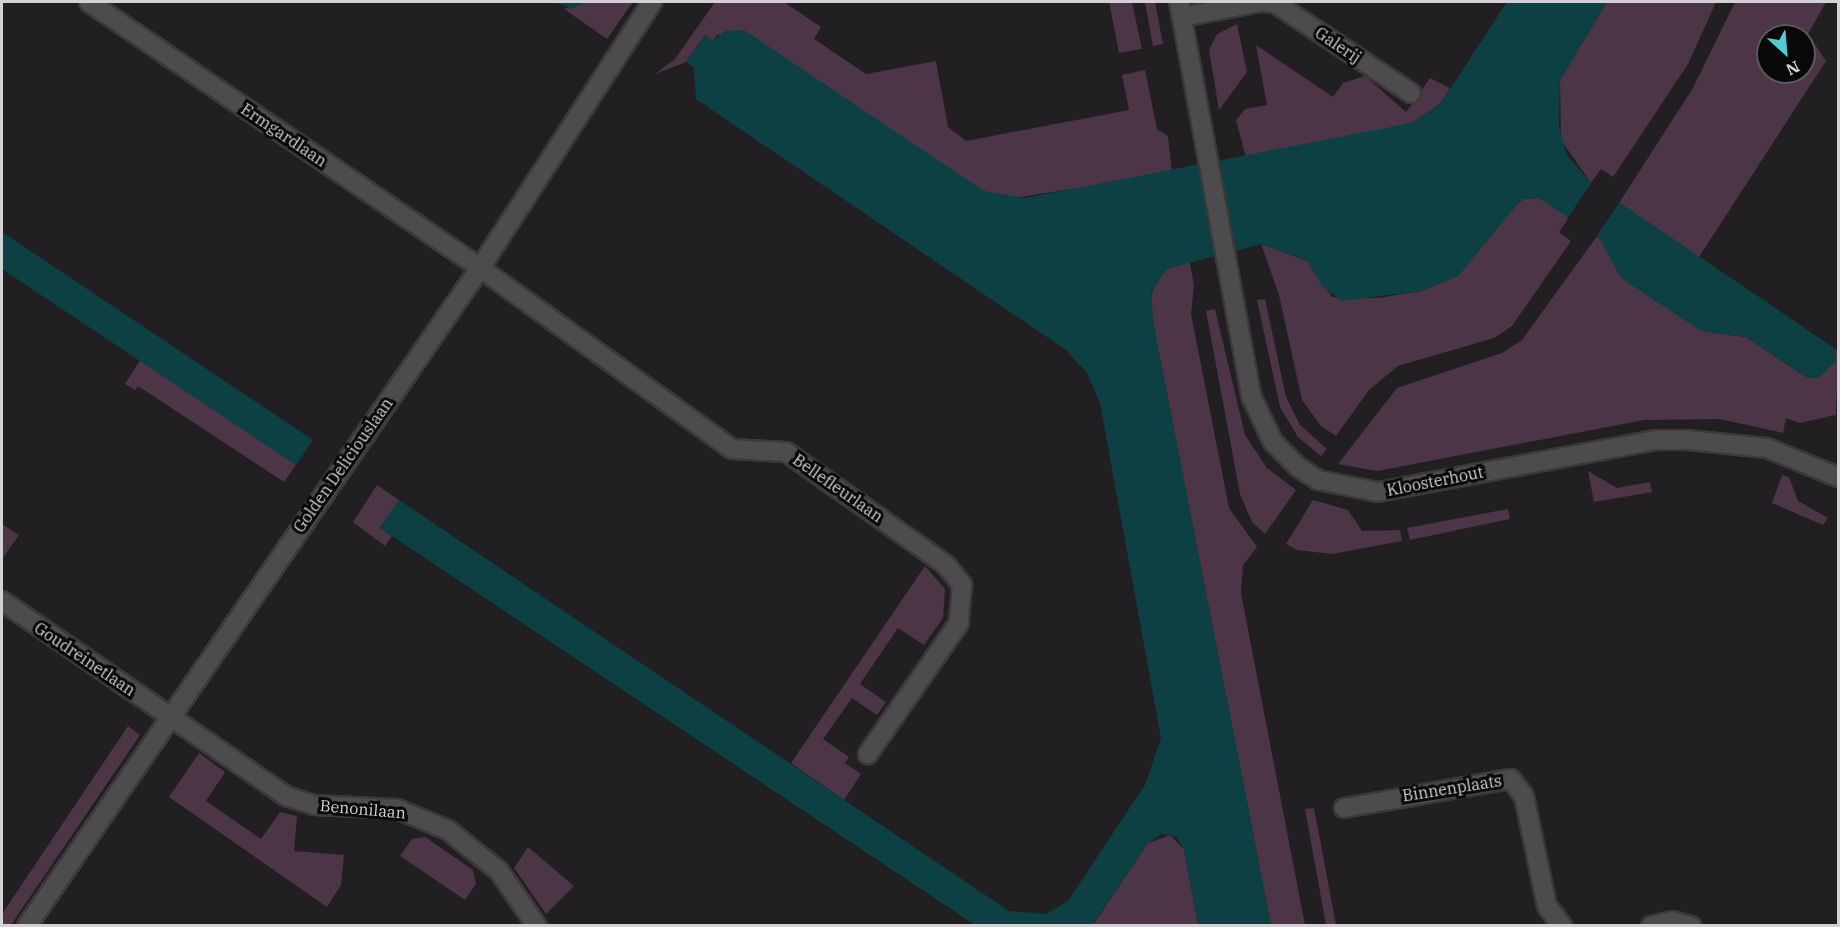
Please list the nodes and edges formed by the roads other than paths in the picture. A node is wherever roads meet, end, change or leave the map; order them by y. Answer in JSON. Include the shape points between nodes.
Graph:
{"nodes":[{"id":1,"x":89,"y":2,"type":"edge"},
{"id":2,"x":652,"y":2,"type":"edge"},
{"id":3,"x":1262,"y":2,"type":"edge"},
{"id":4,"x":1181,"y":9,"type":"edge"},
{"id":5,"x":1411,"y":93,"type":"dead end"},
{"id":6,"x":480,"y":268,"type":"junction"},
{"id":7,"x":1837,"y":471,"type":"edge"},
{"id":8,"x":2,"y":601,"type":"edge"},
{"id":9,"x":168,"y":716,"type":"junction"},
{"id":10,"x":868,"y":754,"type":"dead end"},
{"id":11,"x":1344,"y":808,"type":"dead end"},
{"id":12,"x":27,"y":926,"type":"edge"},
{"id":13,"x":537,"y":926,"type":"edge"},
{"id":14,"x":1562,"y":926,"type":"edge"},
{"id":15,"x":1651,"y":926,"type":"edge"},
{"id":16,"x":1691,"y":926,"type":"edge"}],
"edges":[{"from":1,"to":6,"type":"street","name":"Ermgardlaan"},
{"from":2,"to":6,"type":"street","name":"Golden Deliciouslaan"},
{"from":3,"to":4,"type":"street","name":"Galerij"},
{"from":3,"to":5,"type":"street","name":"Galerij","via":[[1275,3]]},
{"from":4,"to":7,"type":"street","name":"Kloosterhout","via":[[1208,138],[1252,399],[1273,441],[1318,480],[1378,492],[1655,440],[1767,448]]},
{"from":6,"to":9,"type":"street","name":"Golden Deliciouslaan"},
{"from":6,"to":10,"type":"street","name":"Bellefleurlaan","via":[[732,449],[786,452],[946,565],[962,585],[958,623]]},
{"from":8,"to":9,"type":"street","name":"Goudreinetlaan"},
{"from":9,"to":12,"type":"street","name":"Golden Deliciouslaan"},
{"from":9,"to":13,"type":"street","name":"Benonilaan","via":[[286,796],[314,805],[397,809],[448,830],[499,871]]},
{"from":11,"to":14,"type":"street","name":"Binnenplaats","via":[[1512,779],[1524,796],[1547,906]]},
{"from":15,"to":16,"type":"street","via":[[1672,921]]}]}
